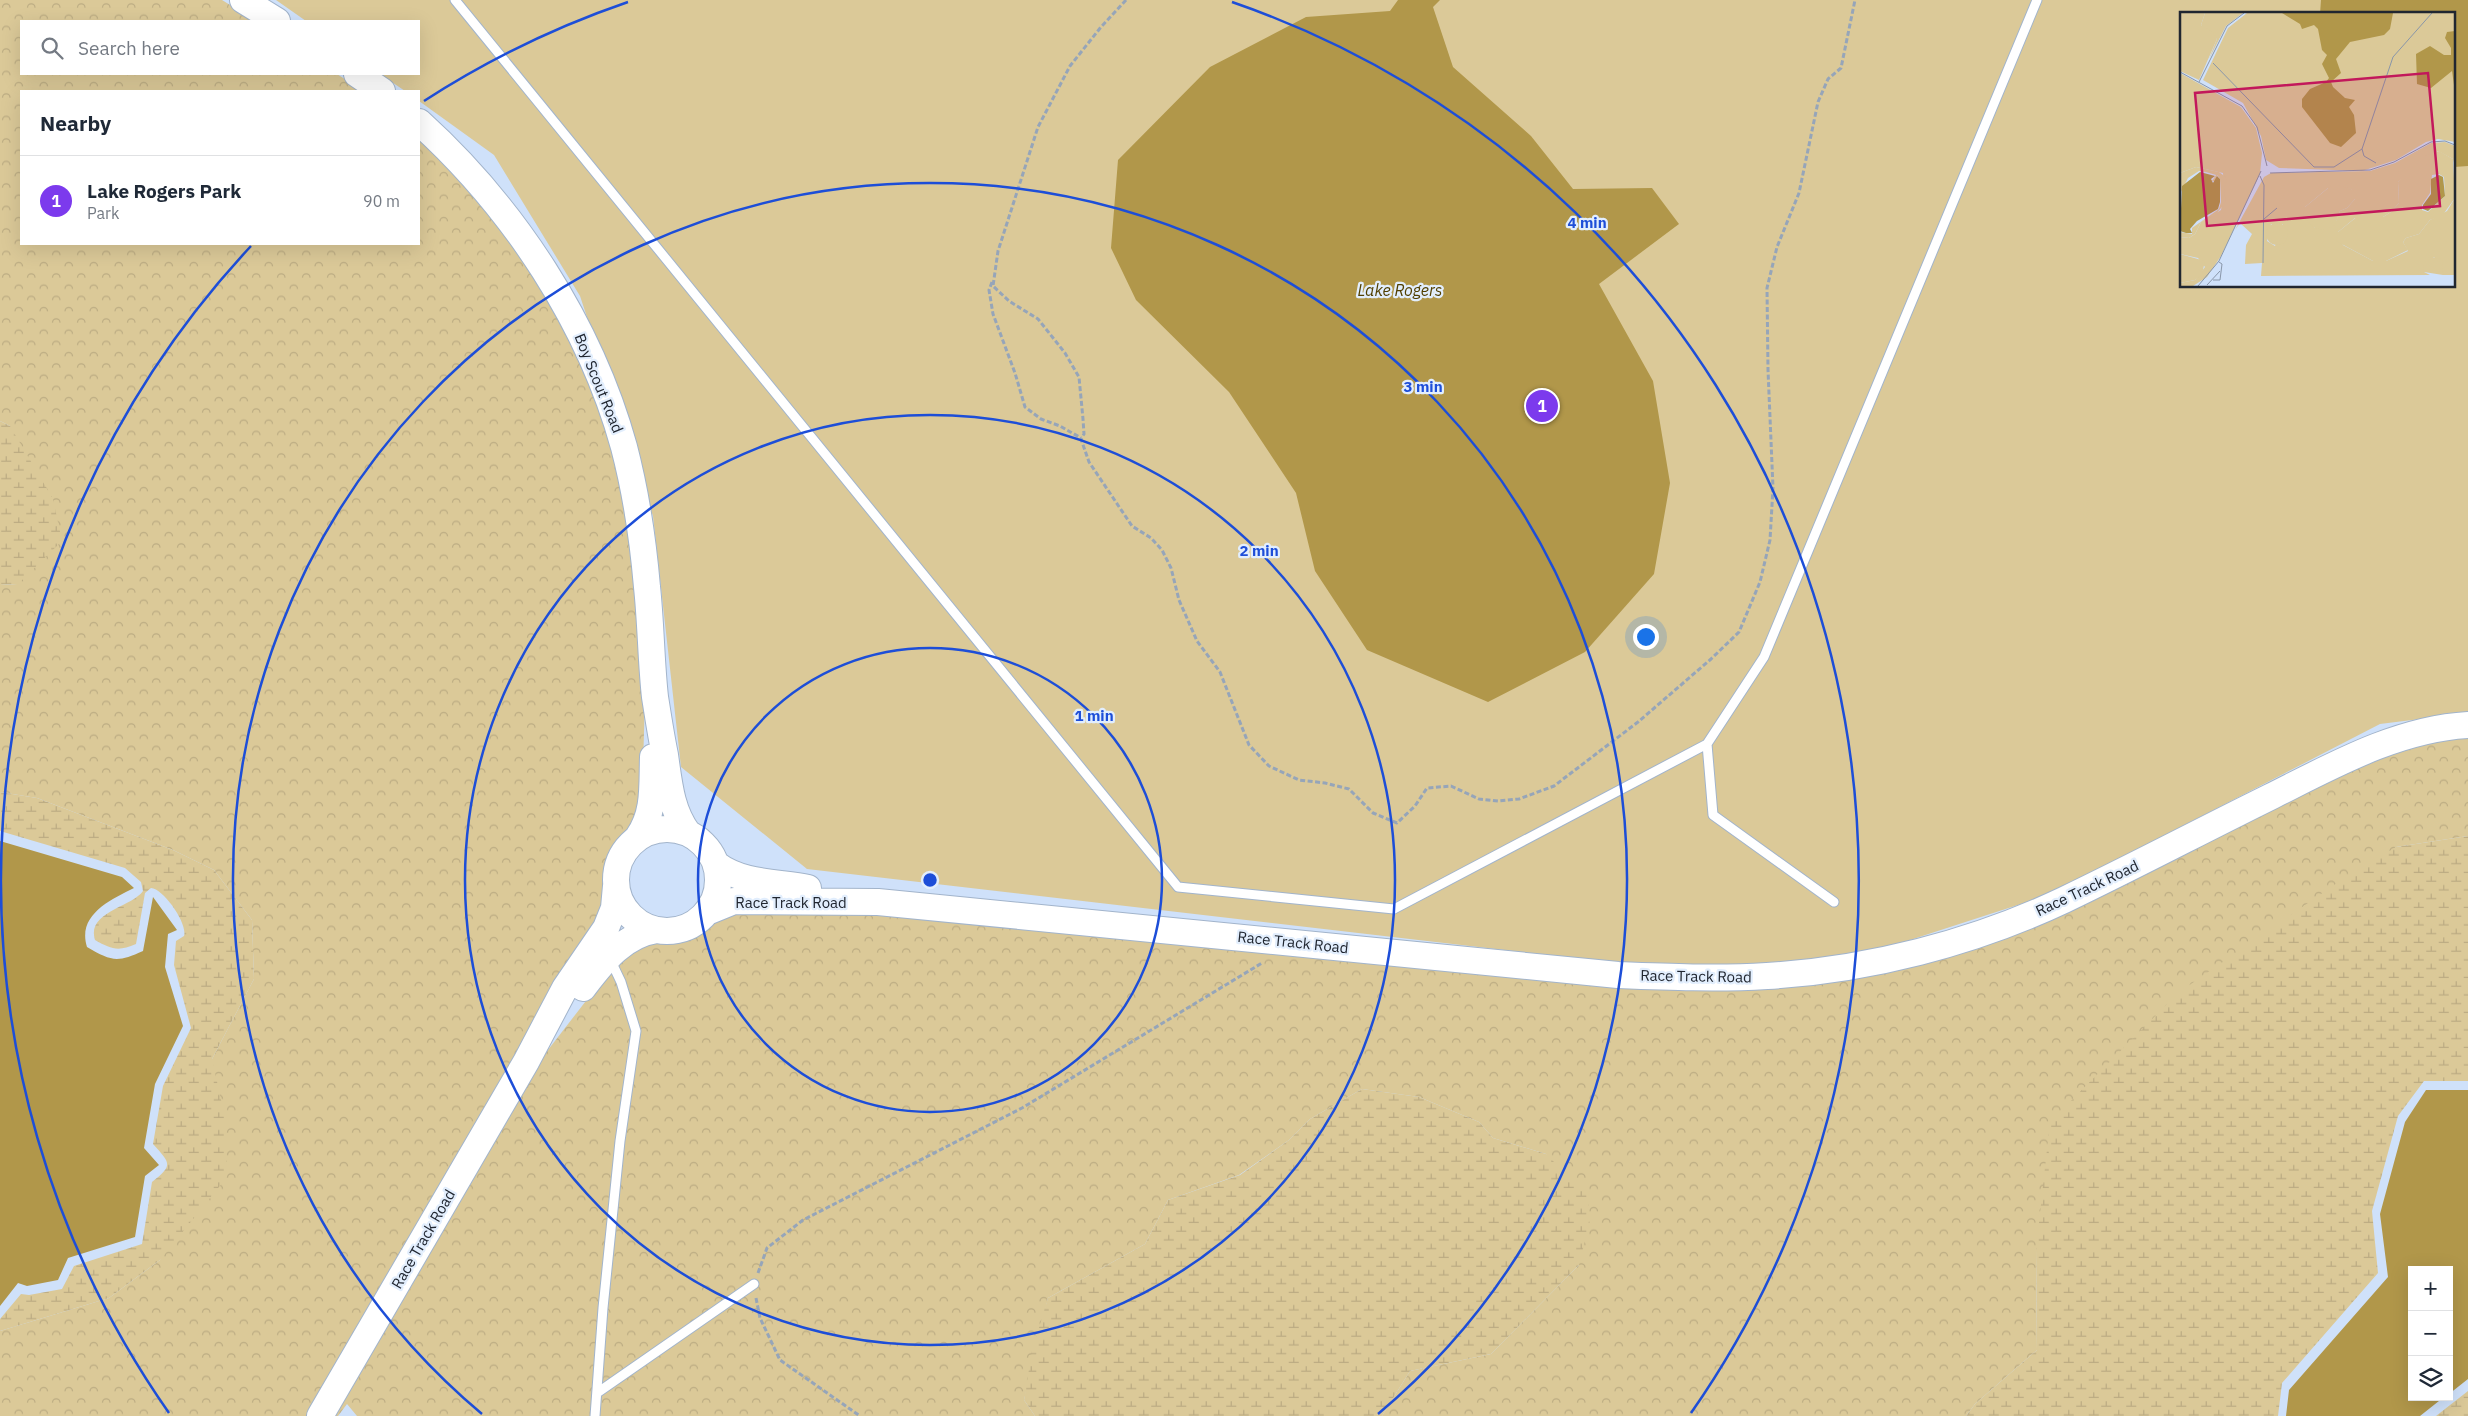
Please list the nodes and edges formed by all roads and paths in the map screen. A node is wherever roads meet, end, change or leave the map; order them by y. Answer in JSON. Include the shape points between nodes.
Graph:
{"nodes":[{"id":1,"x":243,"y":0,"type":"edge"},
{"id":2,"x":455,"y":0,"type":"edge"},
{"id":3,"x":1126,"y":0,"type":"edge"},
{"id":4,"x":1855,"y":0,"type":"edge"},
{"id":5,"x":2037,"y":0,"type":"edge"},
{"id":6,"x":275,"y":20,"type":"edge"},
{"id":7,"x":358,"y":75,"type":"edge"},
{"id":8,"x":381,"y":90,"type":"edge"},
{"id":9,"x":420,"y":123,"type":"edge"},
{"id":10,"x":993,"y":276,"type":"junction"},
{"id":11,"x":1081,"y":438,"type":"junction"},
{"id":12,"x":655,"y":696,"type":"junction"},
{"id":13,"x":2468,"y":725,"type":"edge"},
{"id":14,"x":1707,"y":744,"type":"junction"},
{"id":15,"x":688,"y":833,"type":"junction"},
{"id":16,"x":638,"y":837,"type":"junction"},
{"id":17,"x":716,"y":864,"type":"junction"},
{"id":18,"x":616,"y":886,"type":"junction"},
{"id":19,"x":878,"y":902,"type":"junction"},
{"id":20,"x":1834,"y":902,"type":"dead end"},
{"id":21,"x":708,"y":912,"type":"junction"},
{"id":22,"x":657,"y":930,"type":"junction"},
{"id":23,"x":1295,"y":943,"type":"junction"},
{"id":24,"x":604,"y":948,"type":"junction"},
{"id":25,"x":754,"y":1284,"type":"junction"},
{"id":26,"x":597,"y":1393,"type":"junction"},
{"id":27,"x":320,"y":1416,"type":"edge"},
{"id":28,"x":595,"y":1416,"type":"edge"},
{"id":29,"x":860,"y":1416,"type":"edge"}],
"edges":[{"from":1,"to":6,"type":"main road"},
{"from":2,"to":14,"type":"lane","via":[[1178,887],[1394,909]]},
{"from":3,"to":10,"type":"path","via":[[1070,66],[1038,127]]},
{"from":4,"to":11,"type":"path","via":[[1841,68],[1828,79],[1818,102],[1798,193],[1767,288],[1773,488],[1770,540],[1760,582],[1739,632],[1638,722],[1554,786],[1519,798],[1498,801],[1479,799],[1451,786],[1427,788],[1415,806],[1397,823],[1373,813],[1349,789],[1299,780],[1269,766],[1249,746],[1220,672],[1197,641],[1162,550],[1132,526],[1088,462]]},
{"from":5,"to":14,"type":"lane","via":[[1764,657]]},
{"from":7,"to":8,"type":"main road"},
{"from":9,"to":12,"type":"main road","name":"Boy Scout Road","via":[[476,179],[530,251],[572,320],[605,391],[624,448],[641,532]]},
{"from":10,"to":11,"type":"path","via":[[993,286],[1038,319],[1079,377],[1084,434]]},
{"from":10,"to":11,"type":"path","via":[[989,290],[993,314],[1016,373],[1025,408]]},
{"from":12,"to":15,"type":"main road","name":"Boy Scout Road","via":[[673,805]]},
{"from":12,"to":16,"type":"main road","name":"Boy Scout Road","via":[[652,806]]},
{"from":13,"to":23,"type":"main road","name":"Race Track Road","via":[[2430,730],[2358,754],[2086,890],[2029,915],[1943,944],[1860,964],[1770,976],[1679,978]]},
{"from":14,"to":20,"type":"lane","via":[[1713,814]]},
{"from":15,"to":16,"type":"main road","via":[[662,829]]},
{"from":15,"to":17,"type":"main road","via":[[710,852]]},
{"from":16,"to":18,"type":"main road","via":[[620,858]]},
{"from":17,"to":19,"type":"main road","name":"Race Track Road","via":[[746,878]]},
{"from":17,"to":21,"type":"main road","via":[[716,897]]},
{"from":18,"to":22,"type":"main road","via":[[620,901],[629,914],[642,925]]},
{"from":18,"to":24,"type":"main road","name":"Race Track Road"},
{"from":19,"to":21,"type":"main road","name":"Race Track Road","via":[[734,901]]},
{"from":19,"to":23,"type":"main road","name":"Race Track Road"},
{"from":21,"to":22,"type":"main road","via":[[685,928]]},
{"from":22,"to":24,"type":"main road","name":"Race Track Road"},
{"from":23,"to":25,"type":"path","via":[[1022,1108],[803,1220],[767,1248]]},
{"from":24,"to":26,"type":"lane","via":[[621,982],[636,1031],[620,1141]]},
{"from":24,"to":27,"type":"main road","name":"Race Track Road","via":[[565,988],[526,1062]]},
{"from":25,"to":26,"type":"lane"},
{"from":25,"to":29,"type":"path","via":[[760,1318],[780,1360]]},
{"from":26,"to":28,"type":"lane"}]}
